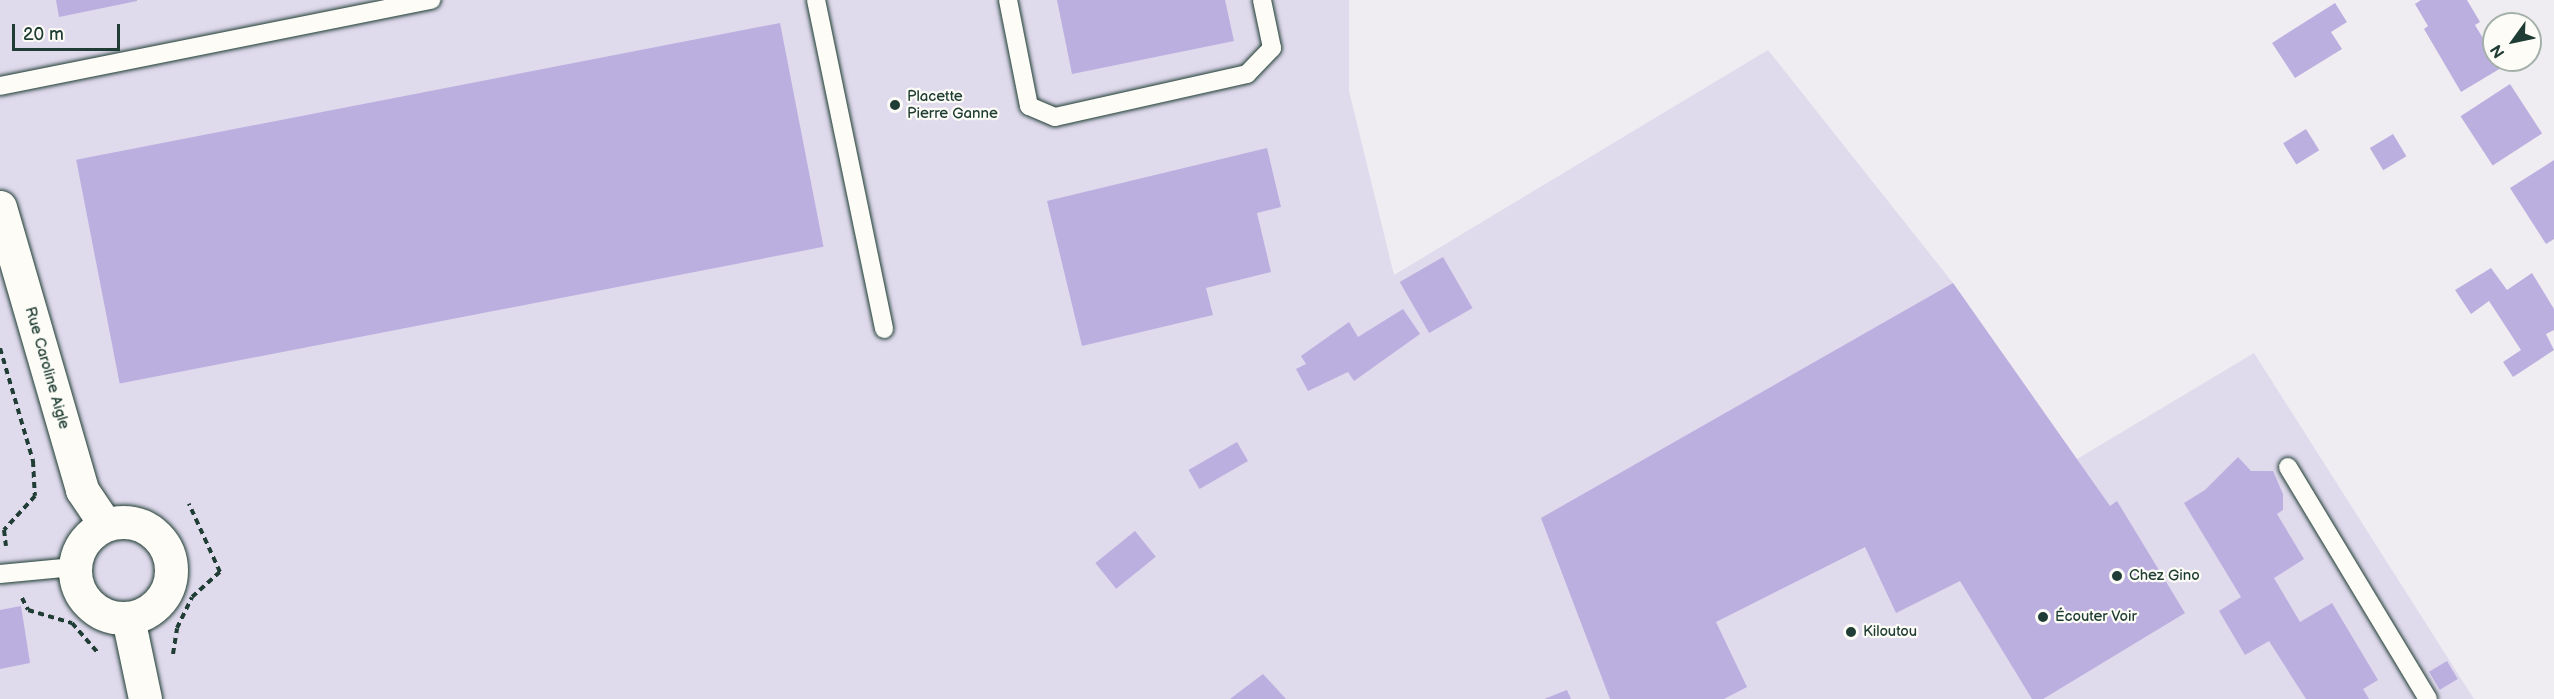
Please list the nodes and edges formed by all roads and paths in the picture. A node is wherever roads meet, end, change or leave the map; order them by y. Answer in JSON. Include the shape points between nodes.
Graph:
{"nodes":[{"id":1,"x":432,"y":0,"type":"edge"},
{"id":2,"x":816,"y":0,"type":"edge"},
{"id":3,"x":1008,"y":0,"type":"edge"},
{"id":4,"x":1262,"y":0,"type":"edge"},
{"id":5,"x":0,"y":86,"type":"edge"},
{"id":6,"x":0,"y":207,"type":"edge"},
{"id":7,"x":884,"y":329,"type":"dead end"},
{"id":8,"x":0,"y":348,"type":"edge"},
{"id":9,"x":2288,"y":467,"type":"dead end"},
{"id":10,"x":189,"y":504,"type":"dead end"},
{"id":11,"x":105,"y":525,"type":"junction"},
{"id":12,"x":74,"y":567,"type":"junction"},
{"id":13,"x":4,"y":573,"type":"edge"},
{"id":14,"x":128,"y":618,"type":"junction"},
{"id":15,"x":100,"y":661,"type":"dead end"},
{"id":16,"x":138,"y":665,"type":"junction"},
{"id":17,"x":145,"y":699,"type":"edge"},
{"id":18,"x":2428,"y":699,"type":"edge"}],
"edges":[{"from":1,"to":5,"type":"lane"},
{"from":2,"to":7,"type":"lane"},
{"from":3,"to":4,"type":"lane","via":[[1029,106],[1055,117],[1247,74],[1272,48]]},
{"from":6,"to":11,"type":"street","name":"Rue Caroline Aigle","via":[[82,490]]},
{"from":8,"to":13,"type":"path","via":[[33,461],[34,484],[34,496],[4,530]]},
{"from":9,"to":18,"type":"lane"},
{"from":10,"to":16,"type":"path","via":[[220,572],[192,597],[177,628],[173,655]]},
{"from":11,"to":12,"type":"street","via":[[83,542]]},
{"from":11,"to":14,"type":"street","via":[[120,521],[148,528],[163,544],[171,565],[165,594],[156,606]]},
{"from":12,"to":13,"type":"lane"},
{"from":12,"to":14,"type":"street","via":[[84,599],[96,611]]},
{"from":13,"to":15,"type":"path","via":[[28,610],[72,623],[94,644]]},
{"from":14,"to":16,"type":"street"},
{"from":16,"to":17,"type":"street"}]}
